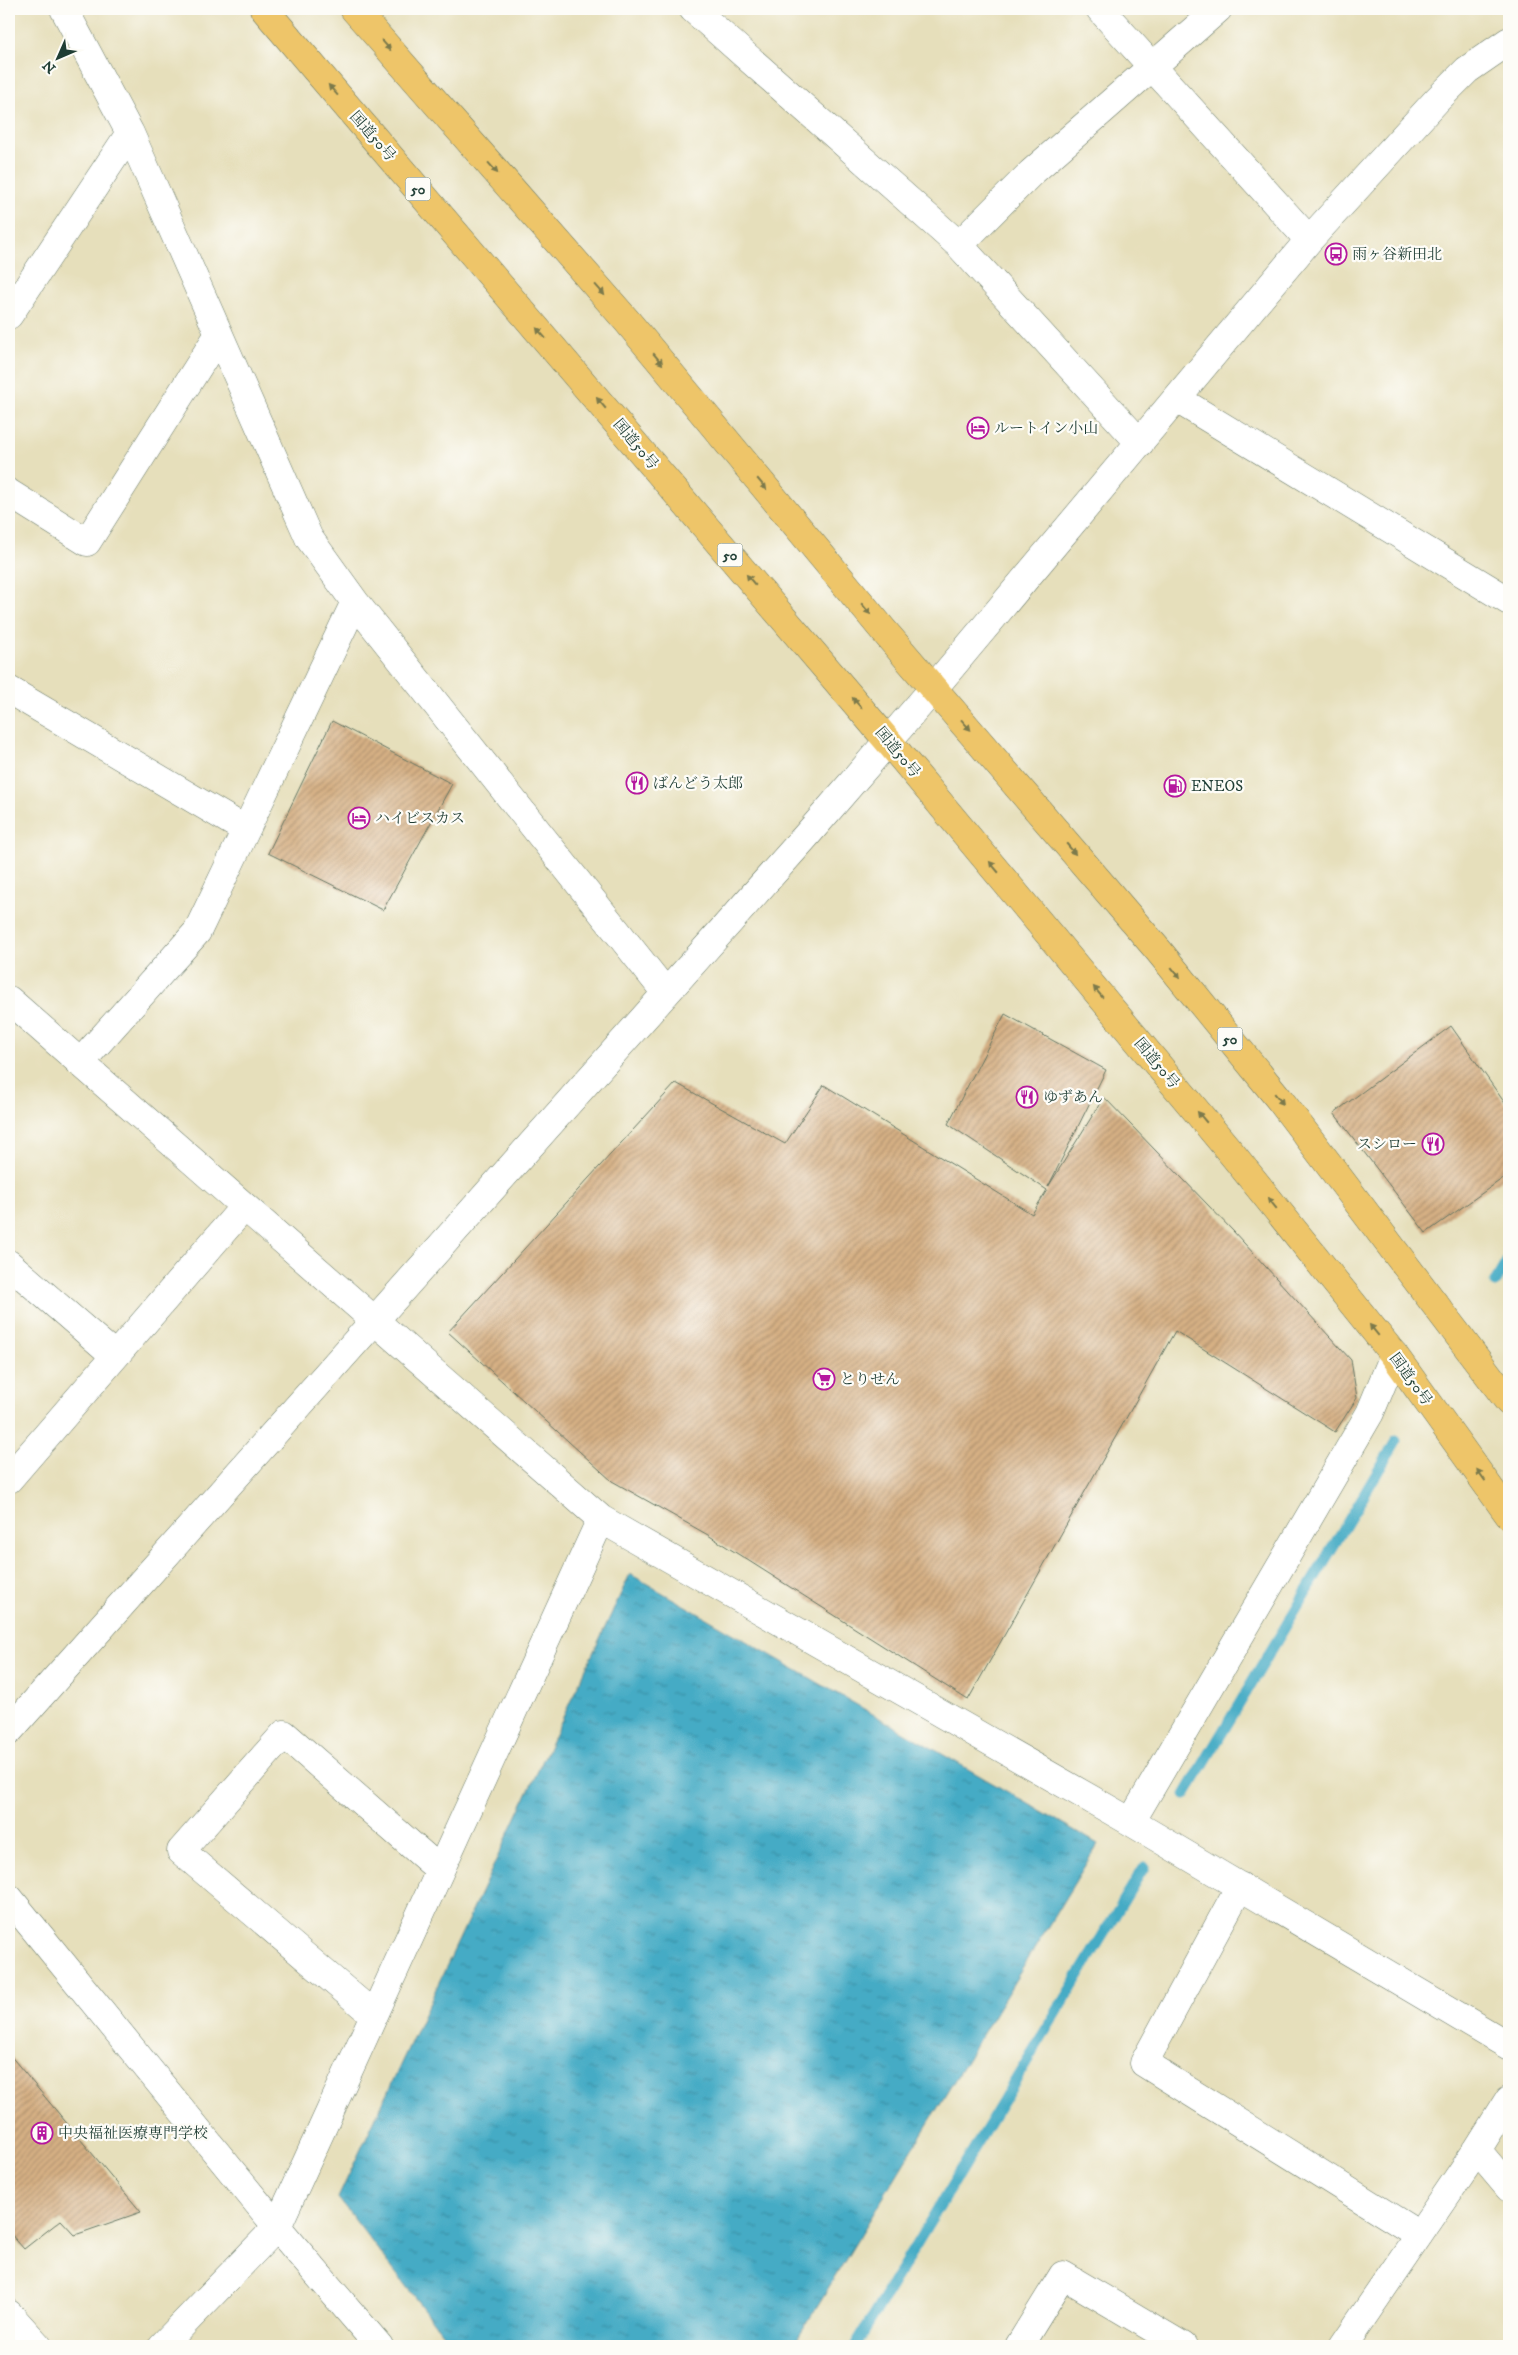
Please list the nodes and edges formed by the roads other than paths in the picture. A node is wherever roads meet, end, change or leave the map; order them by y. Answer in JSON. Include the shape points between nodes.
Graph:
{"nodes":[{"id":1,"x":64,"y":9,"type":"edge"},
{"id":2,"x":264,"y":9,"type":"edge"},
{"id":3,"x":354,"y":9,"type":"edge"},
{"id":4,"x":693,"y":9,"type":"edge"},
{"id":5,"x":1100,"y":9,"type":"edge"},
{"id":6,"x":1218,"y":9,"type":"edge"},
{"id":7,"x":1509,"y":41,"type":"edge"},
{"id":8,"x":1153,"y":67,"type":"junction"},
{"id":9,"x":130,"y":133,"type":"junction"},
{"id":10,"x":1309,"y":240,"type":"junction"},
{"id":11,"x":959,"y":245,"type":"junction"},
{"id":12,"x":9,"y":316,"type":"edge"},
{"id":13,"x":219,"y":334,"type":"junction"},
{"id":14,"x":1177,"y":399,"type":"junction"},
{"id":15,"x":1140,"y":443,"type":"junction"},
{"id":16,"x":9,"y":493,"type":"edge"},
{"id":17,"x":1509,"y":601,"type":"edge"},
{"id":18,"x":356,"y":602,"type":"junction"},
{"id":19,"x":933,"y":689,"type":"junction"},
{"id":20,"x":9,"y":690,"type":"edge"},
{"id":21,"x":888,"y":740,"type":"junction"},
{"id":22,"x":246,"y":830,"type":"junction"},
{"id":23,"x":666,"y":993,"type":"junction"},
{"id":24,"x":9,"y":1000,"type":"edge"},
{"id":25,"x":80,"y":1062,"type":"junction"},
{"id":26,"x":244,"y":1207,"type":"junction"},
{"id":27,"x":9,"y":1264,"type":"edge"},
{"id":28,"x":374,"y":1321,"type":"junction"},
{"id":29,"x":114,"y":1355,"type":"junction"},
{"id":30,"x":1394,"y":1355,"type":"junction"},
{"id":31,"x":1509,"y":1402,"type":"edge"},
{"id":32,"x":9,"y":1479,"type":"edge"},
{"id":33,"x":1509,"y":1515,"type":"edge"},
{"id":34,"x":601,"y":1519,"type":"junction"},
{"id":35,"x":9,"y":1731,"type":"edge"},
{"id":36,"x":1131,"y":1822,"type":"junction"},
{"id":37,"x":440,"y":1870,"type":"junction"},
{"id":38,"x":1240,"y":1886,"type":"junction"},
{"id":39,"x":9,"y":1898,"type":"edge"},
{"id":40,"x":374,"y":2015,"type":"junction"},
{"id":41,"x":1509,"y":2046,"type":"edge"},
{"id":42,"x":1509,"y":2099,"type":"edge"},
{"id":43,"x":1477,"y":2150,"type":"junction"},
{"id":44,"x":1509,"y":2188,"type":"edge"},
{"id":45,"x":277,"y":2227,"type":"junction"},
{"id":46,"x":1419,"y":2234,"type":"junction"},
{"id":47,"x":9,"y":2314,"type":"edge"},
{"id":48,"x":38,"y":2346,"type":"edge"},
{"id":49,"x":162,"y":2346,"type":"edge"},
{"id":50,"x":379,"y":2346,"type":"edge"},
{"id":51,"x":1019,"y":2346,"type":"edge"},
{"id":52,"x":1183,"y":2346,"type":"edge"},
{"id":53,"x":1343,"y":2346,"type":"edge"}],
"edges":[{"from":1,"to":9,"type":"street"},
{"from":21,"to":2,"type":"highway","name":"国道50号","number":"50","one_way":true},
{"from":3,"to":19,"type":"highway","number":"50","one_way":true,"via":[[627,321]]},
{"from":4,"to":11,"type":"street"},
{"from":5,"to":8,"type":"street"},
{"from":6,"to":8,"type":"street"},
{"from":7,"to":10,"type":"street","via":[[1468,70],[1437,100]]},
{"from":8,"to":10,"type":"street"},
{"from":8,"to":11,"type":"street","via":[[1031,173]]},
{"from":9,"to":12,"type":"street"},
{"from":9,"to":13,"type":"street"},
{"from":10,"to":14,"type":"street"},
{"from":11,"to":15,"type":"street"},
{"from":13,"to":16,"type":"street","via":[[87,542]]},
{"from":13,"to":18,"type":"street","via":[[309,538]]},
{"from":14,"to":15,"type":"street"},
{"from":14,"to":17,"type":"street"},
{"from":15,"to":19,"type":"street"},
{"from":18,"to":22,"type":"street"},
{"from":18,"to":23,"type":"street"},
{"from":19,"to":21,"type":"street"},
{"from":19,"to":31,"type":"highway","number":"50","one_way":true,"via":[[1158,950],[1280,1100]]},
{"from":20,"to":22,"type":"street"},
{"from":21,"to":23,"type":"street"},
{"from":30,"to":21,"type":"highway","name":"国道50号","number":"50","one_way":true,"via":[[1233,1155]]},
{"from":22,"to":25,"type":"street","via":[[197,932]]},
{"from":23,"to":28,"type":"street"},
{"from":24,"to":25,"type":"street"},
{"from":25,"to":26,"type":"street"},
{"from":26,"to":28,"type":"street"},
{"from":26,"to":29,"type":"street"},
{"from":27,"to":29,"type":"street"},
{"from":28,"to":34,"type":"street"},
{"from":28,"to":35,"type":"street"},
{"from":29,"to":32,"type":"street"},
{"from":33,"to":30,"type":"highway","name":"国道50号","number":"50","one_way":true},
{"from":30,"to":36,"type":"street","via":[[1370,1413]]},
{"from":34,"to":36,"type":"street"},
{"from":34,"to":37,"type":"street"},
{"from":36,"to":38,"type":"street"},
{"from":37,"to":40,"type":"street"},
{"from":37,"to":40,"type":"street","via":[[284,1734],[181,1851]]},
{"from":38,"to":41,"type":"street"},
{"from":38,"to":46,"type":"street","via":[[1144,2063]]},
{"from":39,"to":45,"type":"street"},
{"from":40,"to":45,"type":"street"},
{"from":42,"to":43,"type":"street"},
{"from":43,"to":44,"type":"street"},
{"from":43,"to":46,"type":"street"},
{"from":45,"to":49,"type":"street"},
{"from":45,"to":50,"type":"street"},
{"from":46,"to":53,"type":"street"},
{"from":47,"to":48,"type":"street"},
{"from":51,"to":52,"type":"street","via":[[1063,2274]]}]}
